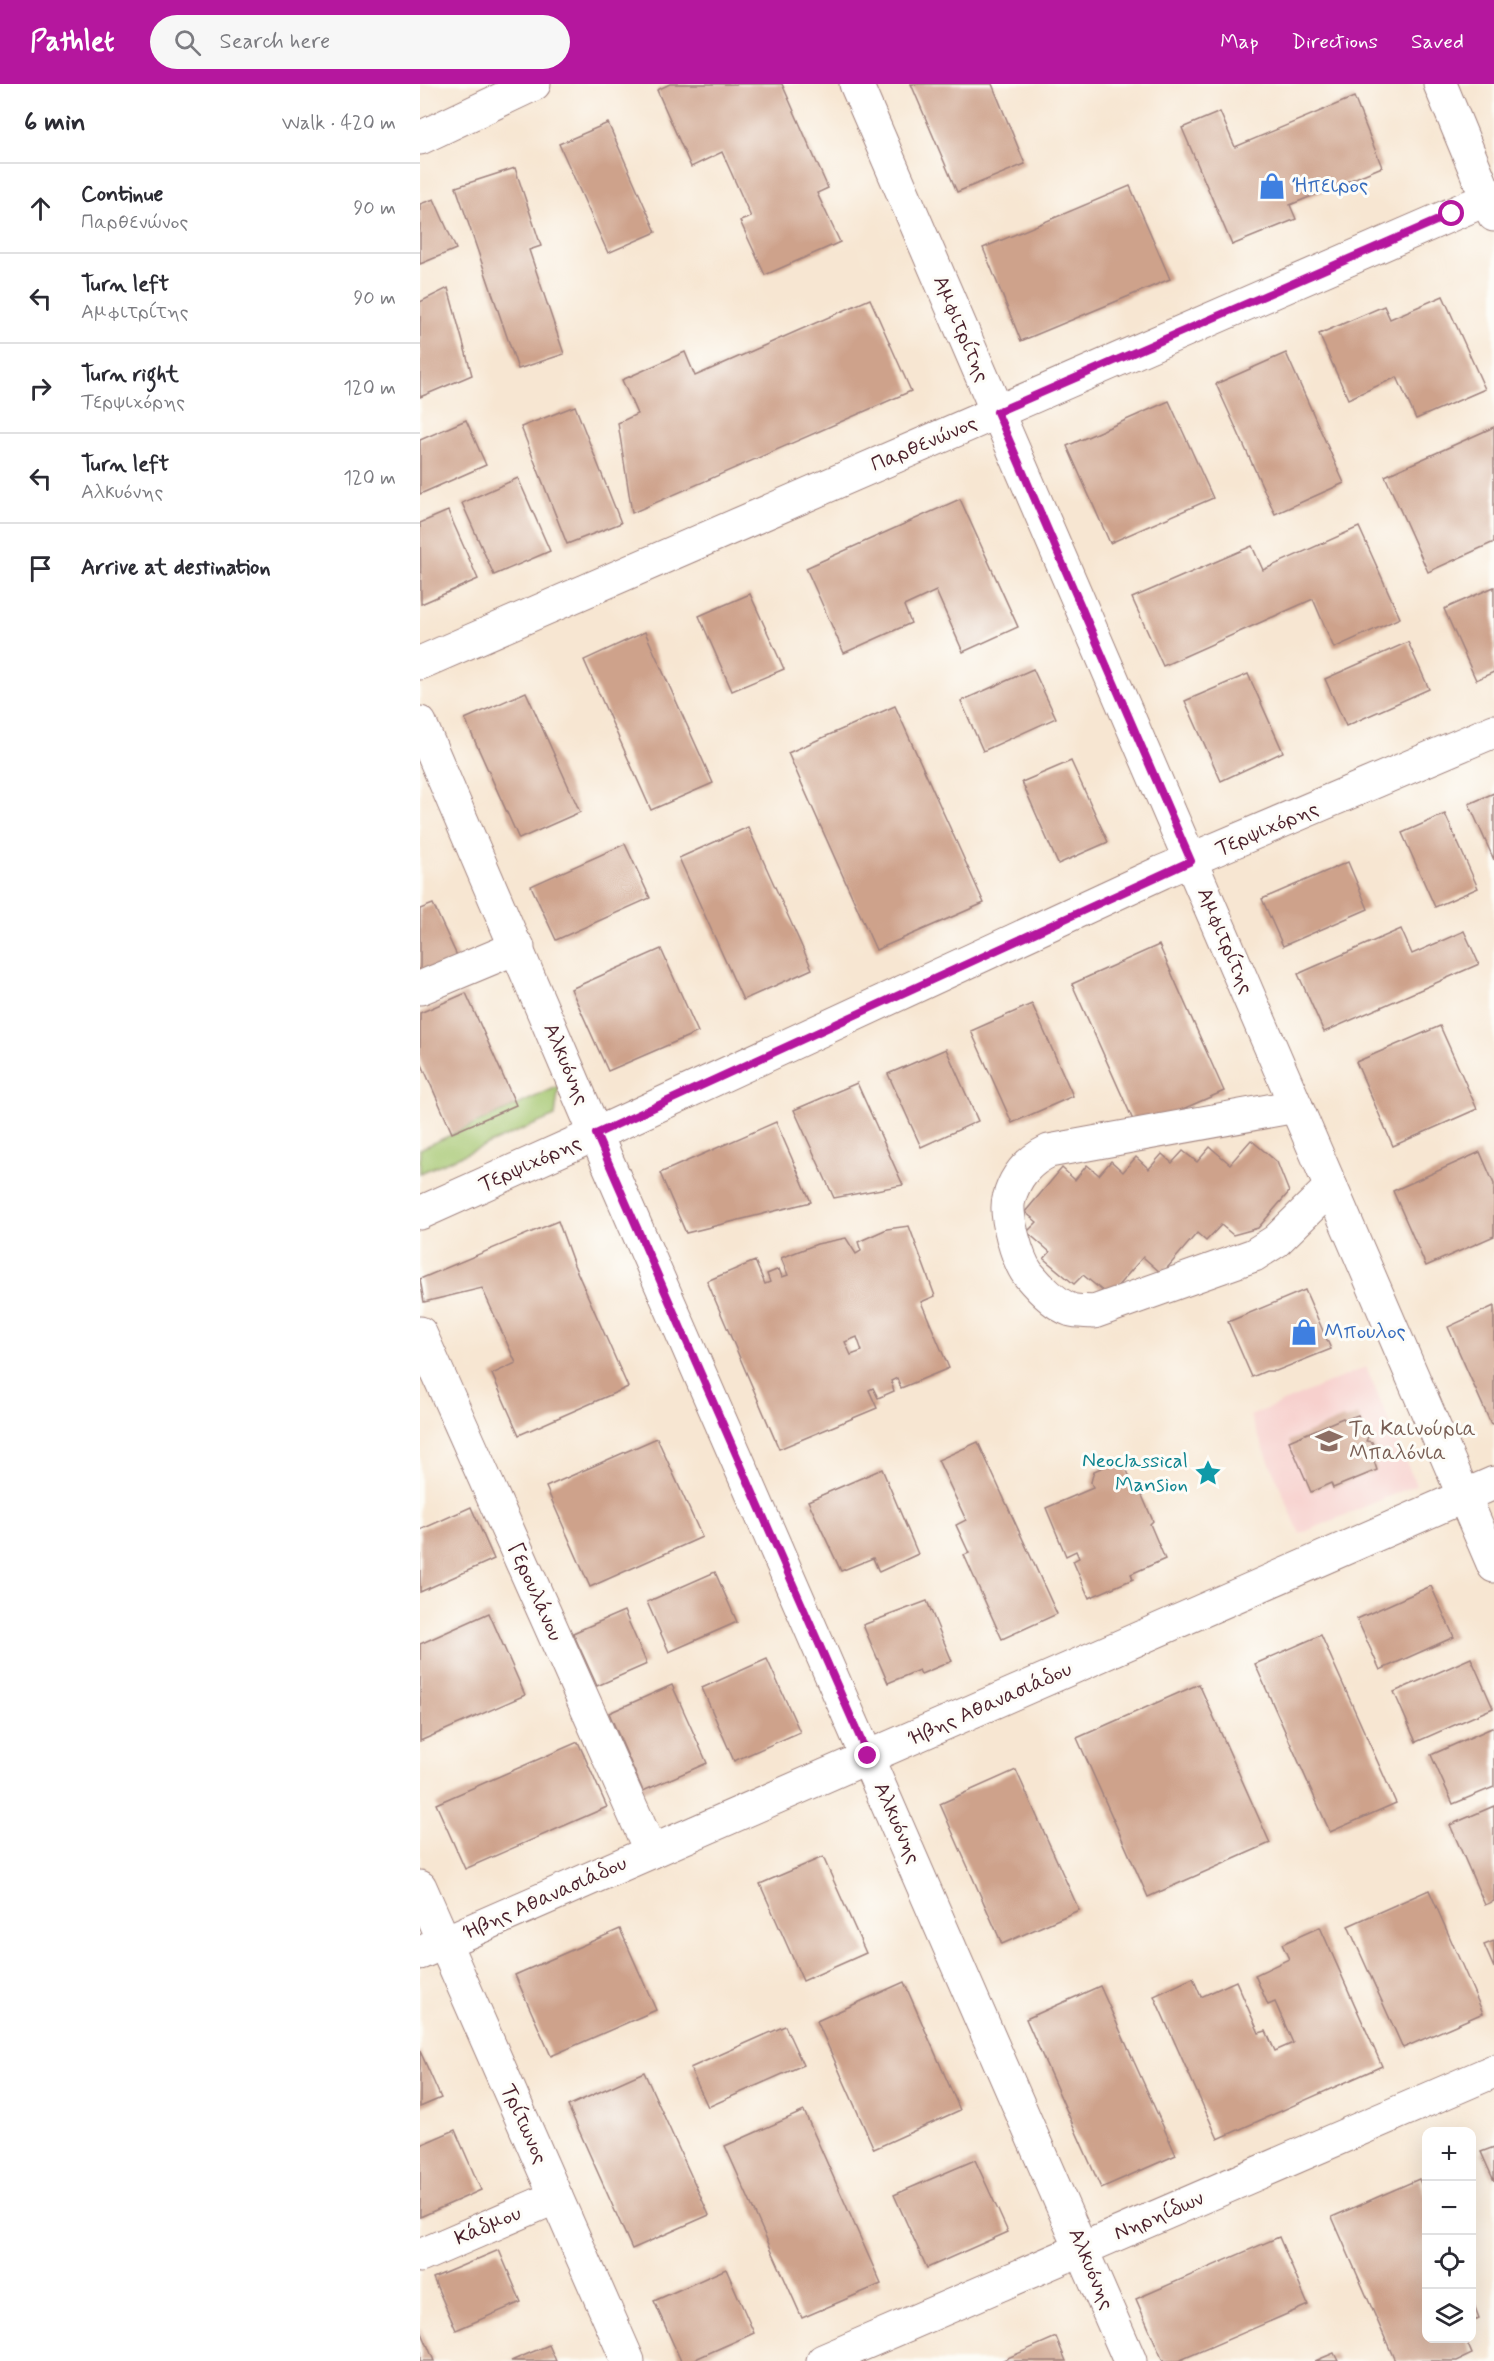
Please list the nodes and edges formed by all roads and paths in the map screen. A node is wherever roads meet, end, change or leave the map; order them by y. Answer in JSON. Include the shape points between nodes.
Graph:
{"nodes":[{"id":1,"x":534,"y":84,"type":"edge"},
{"id":2,"x":856,"y":84,"type":"edge"},
{"id":3,"x":1440,"y":84,"type":"edge"},
{"id":4,"x":420,"y":138,"type":"edge"},
{"id":5,"x":1492,"y":204,"type":"edge"},
{"id":6,"x":997,"y":412,"type":"junction"},
{"id":7,"x":420,"y":663,"type":"edge"},
{"id":8,"x":420,"y":723,"type":"edge"},
{"id":9,"x":1494,"y":731,"type":"edge"},
{"id":10,"x":1191,"y":861,"type":"junction"},
{"id":11,"x":518,"y":947,"type":"junction"},
{"id":12,"x":420,"y":988,"type":"edge"},
{"id":13,"x":1296,"y":1106,"type":"junction"},
{"id":14,"x":596,"y":1134,"type":"junction"},
{"id":15,"x":1330,"y":1187,"type":"junction"},
{"id":16,"x":420,"y":1213,"type":"edge"},
{"id":17,"x":420,"y":1333,"type":"edge"},
{"id":18,"x":1494,"y":1483,"type":"edge"},
{"id":19,"x":1464,"y":1496,"type":"junction"},
{"id":20,"x":1494,"y":1566,"type":"edge"},
{"id":21,"x":868,"y":1756,"type":"junction"},
{"id":22,"x":651,"y":1852,"type":"junction"},
{"id":23,"x":420,"y":1887,"type":"edge"},
{"id":24,"x":432,"y":1947,"type":"edge"},
{"id":25,"x":1494,"y":2071,"type":"edge"},
{"id":26,"x":556,"y":2197,"type":"junction"},
{"id":27,"x":1082,"y":2249,"type":"junction"},
{"id":28,"x":420,"y":2256,"type":"edge"},
{"id":29,"x":628,"y":2361,"type":"edge"},
{"id":30,"x":823,"y":2361,"type":"edge"},
{"id":31,"x":1130,"y":2361,"type":"edge"}],
"edges":[{"from":1,"to":4,"type":"street"},
{"from":2,"to":6,"type":"street","name":"Αμφιτρίτης"},
{"from":3,"to":5,"type":"street"},
{"from":5,"to":6,"type":"street","name":"Παρθενώνος"},
{"from":6,"to":7,"type":"street","name":"Παρθενώνος"},
{"from":6,"to":10,"type":"street","name":"Αμφιτρίτης"},
{"from":8,"to":11,"type":"street","name":"Αλκυόνης"},
{"from":9,"to":10,"type":"street","name":"Τερψιχόρης"},
{"from":10,"to":13,"type":"street","name":"Αμφιτρίτης"},
{"from":10,"to":14,"type":"street","name":"Τερψιχόρης"},
{"from":11,"to":12,"type":"street"},
{"from":11,"to":14,"type":"street","name":"Αλκυόνης"},
{"from":13,"to":15,"type":"street","name":"Αμφιτρίτης"},
{"from":13,"to":15,"type":"street","via":[[1049,1151],[1032,1159],[1017,1177],[1008,1201],[1012,1234],[1027,1273],[1070,1309],[1094,1312],[1254,1255],[1276,1241]]},
{"from":14,"to":16,"type":"street","name":"Τερψιχόρης"},
{"from":14,"to":21,"type":"street","name":"Αλκυόνης"},
{"from":15,"to":19,"type":"street","name":"Αμφιτρίτης"},
{"from":17,"to":22,"type":"street","name":"Γερουλάνου"},
{"from":18,"to":19,"type":"street","name":"Ήβης Αθανασιάδου"},
{"from":19,"to":20,"type":"street","name":"Αμφιτρίτης"},
{"from":19,"to":21,"type":"street","name":"Ήβης Αθανασιάδου"},
{"from":21,"to":22,"type":"street","name":"Ήβης Αθανασιάδου"},
{"from":21,"to":27,"type":"street","name":"Αλκυόνης"},
{"from":22,"to":24,"type":"street","name":"Ήβης Αθανασιάδου"},
{"from":23,"to":24,"type":"street","name":"Τρίτωνος"},
{"from":24,"to":26,"type":"street","name":"Τρίτωνος"},
{"from":25,"to":27,"type":"street","name":"Νηρηίδων"},
{"from":26,"to":28,"type":"street","name":"Κάδμου"},
{"from":26,"to":29,"type":"street","name":"Τρίτωνος"},
{"from":27,"to":30,"type":"street","name":"Νηρηίδων"},
{"from":27,"to":31,"type":"street","name":"Αλκυόνης"}]}
